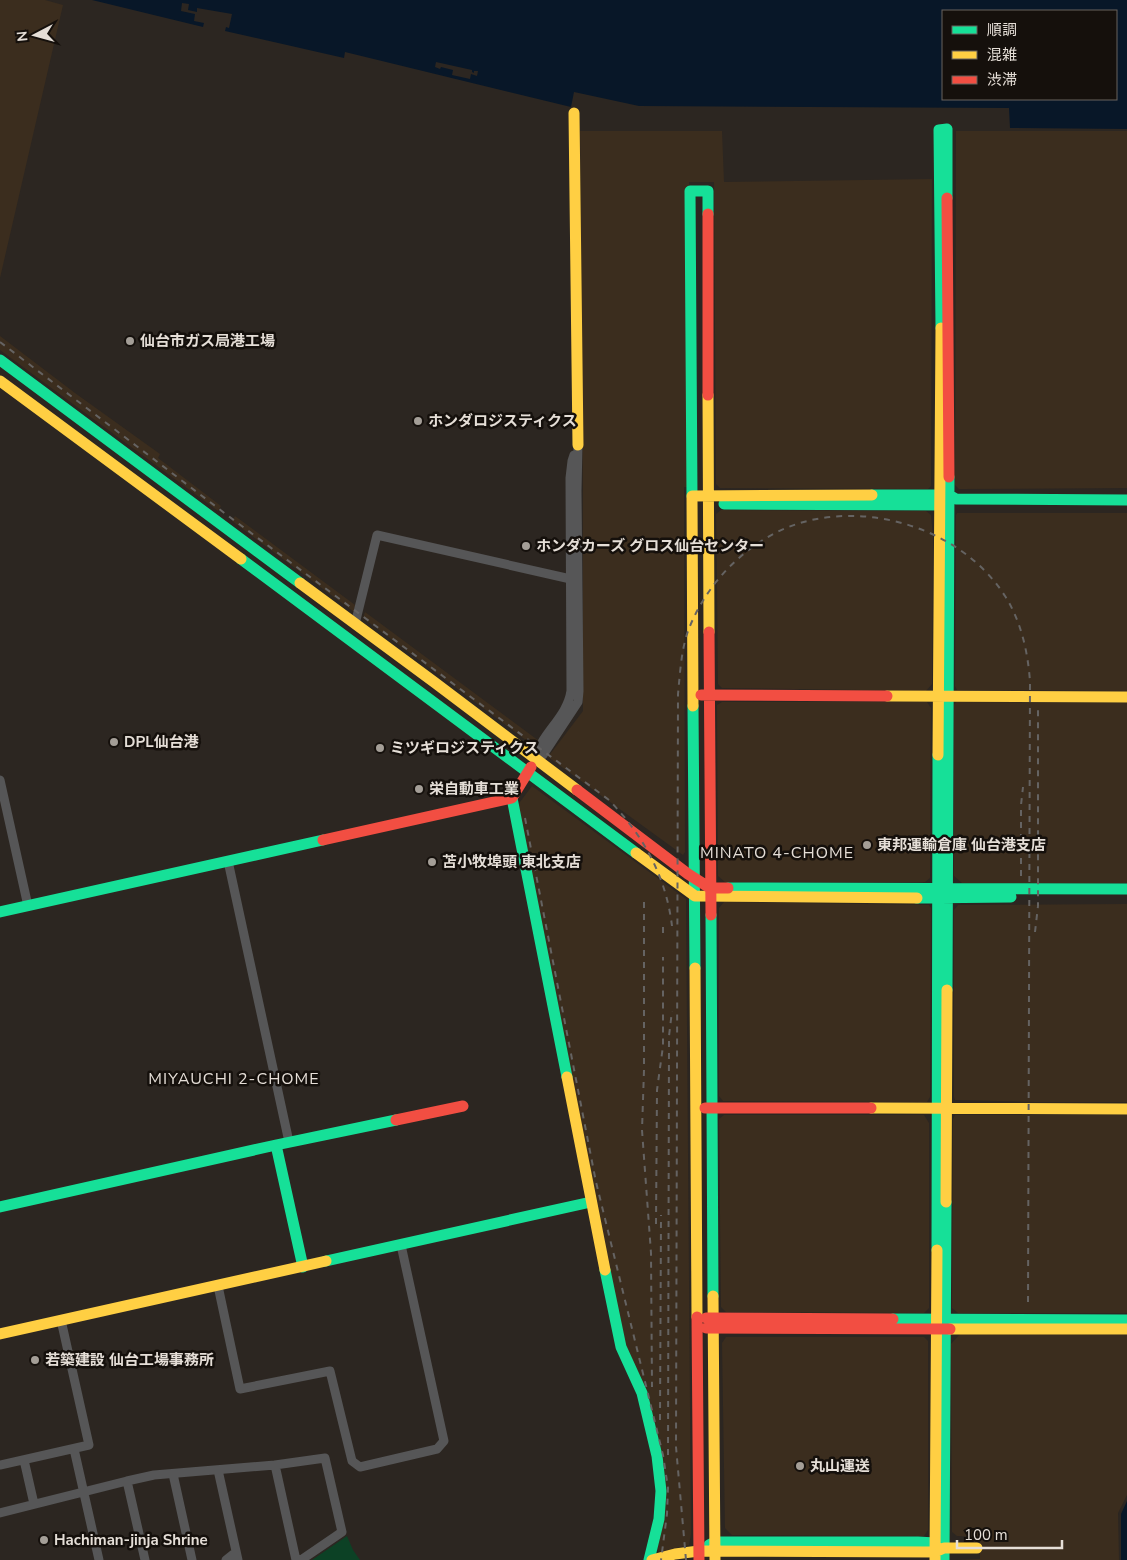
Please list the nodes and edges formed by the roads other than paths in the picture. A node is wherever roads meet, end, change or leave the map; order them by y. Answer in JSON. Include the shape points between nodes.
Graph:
{"nodes":[{"id":1,"x":574,"y":113,"type":"dead end"},
{"id":2,"x":0,"y":360,"type":"edge"},
{"id":3,"x":0,"y":381,"type":"edge"},
{"id":4,"x":578,"y":445,"type":"joint"},
{"id":5,"x":692,"y":500,"type":"junction"},
{"id":6,"x":708,"y":500,"type":"junction"},
{"id":7,"x":946,"y":500,"type":"junction"},
{"id":8,"x":1127,"y":500,"type":"edge"},
{"id":9,"x":208,"y":517,"type":"junction"},
{"id":10,"x":200,"y":528,"type":"junction"},
{"id":11,"x":574,"y":580,"type":"junction"},
{"id":12,"x":356,"y":624,"type":"junction"},
{"id":13,"x":694,"y":695,"type":"junction"},
{"id":14,"x":709,"y":695,"type":"junction"},
{"id":15,"x":943,"y":697,"type":"junction"},
{"id":16,"x":1127,"y":697,"type":"edge"},
{"id":17,"x":536,"y":759,"type":"junction"},
{"id":18,"x":528,"y":773,"type":"junction"},
{"id":19,"x":0,"y":780,"type":"edge"},
{"id":20,"x":512,"y":798,"type":"junction"},
{"id":21,"x":228,"y":860,"type":"junction"},
{"id":22,"x":694,"y":878,"type":"junction"},
{"id":23,"x":1127,"y":889,"type":"edge"},
{"id":24,"x":710,"y":892,"type":"junction"},
{"id":25,"x":942,"y":893,"type":"junction"},
{"id":26,"x":695,"y":896,"type":"junction"},
{"id":27,"x":1127,"y":897,"type":"edge"},
{"id":28,"x":28,"y":906,"type":"junction"},
{"id":29,"x":0,"y":912,"type":"edge"},
{"id":30,"x":463,"y":1106,"type":"dead end"},
{"id":31,"x":695,"y":1108,"type":"junction"},
{"id":32,"x":711,"y":1108,"type":"junction"},
{"id":33,"x":942,"y":1108,"type":"junction"},
{"id":34,"x":1127,"y":1109,"type":"edge"},
{"id":35,"x":289,"y":1142,"type":"junction"},
{"id":36,"x":276,"y":1145,"type":"junction"},
{"id":37,"x":591,"y":1202,"type":"junction"},
{"id":38,"x":0,"y":1207,"type":"edge"},
{"id":39,"x":401,"y":1245,"type":"junction"},
{"id":40,"x":303,"y":1267,"type":"junction"},
{"id":41,"x":218,"y":1286,"type":"junction"},
{"id":42,"x":61,"y":1320,"type":"junction"},
{"id":43,"x":1127,"y":1320,"type":"edge"},
{"id":44,"x":697,"y":1323,"type":"junction"},
{"id":45,"x":713,"y":1323,"type":"junction"},
{"id":46,"x":941,"y":1324,"type":"junction"},
{"id":47,"x":1127,"y":1329,"type":"edge"},
{"id":48,"x":0,"y":1334,"type":"edge"},
{"id":49,"x":74,"y":1449,"type":"junction"},
{"id":50,"x":24,"y":1460,"type":"junction"},
{"id":51,"x":0,"y":1465,"type":"edge"},
{"id":52,"x":275,"y":1465,"type":"junction"},
{"id":53,"x":218,"y":1470,"type":"junction"},
{"id":54,"x":173,"y":1474,"type":"junction"},
{"id":55,"x":127,"y":1481,"type":"junction"},
{"id":56,"x":84,"y":1491,"type":"junction"},
{"id":57,"x":34,"y":1504,"type":"junction"},
{"id":58,"x":0,"y":1513,"type":"edge"},
{"id":59,"x":977,"y":1548,"type":"dead end"},
{"id":60,"x":938,"y":1550,"type":"edge"},
{"id":61,"x":715,"y":1551,"type":"edge"},
{"id":62,"x":698,"y":1555,"type":"edge"},
{"id":63,"x":237,"y":1556,"type":"edge"},
{"id":64,"x":99,"y":1560,"type":"edge"},
{"id":65,"x":145,"y":1560,"type":"edge"},
{"id":66,"x":192,"y":1560,"type":"edge"},
{"id":67,"x":226,"y":1560,"type":"edge"},
{"id":68,"x":296,"y":1560,"type":"edge"},
{"id":69,"x":301,"y":1560,"type":"edge"},
{"id":70,"x":650,"y":1560,"type":"edge"},
{"id":71,"x":944,"y":1560,"type":"edge"}],
"edges":[{"from":1,"to":4,"type":"street"},
{"from":2,"to":9,"type":"street"},
{"from":3,"to":10,"type":"street"},
{"from":4,"to":11,"type":"street","via":[[570,478]]},
{"from":5,"to":6,"type":"street"},
{"from":5,"to":6,"type":"street","via":[[690,190],[708,191]]},
{"from":5,"to":13,"type":"street"},
{"from":6,"to":7,"type":"street"},
{"from":6,"to":14,"type":"street"},
{"from":7,"to":7,"type":"street","via":[[939,130],[947,129]]},
{"from":7,"to":8,"type":"street"},
{"from":7,"to":15,"type":"street"},
{"from":9,"to":10,"type":"street"},
{"from":9,"to":12,"type":"street"},
{"from":10,"to":18,"type":"street"},
{"from":11,"to":12,"type":"street","via":[[377,535]]},
{"from":11,"to":17,"type":"street","via":[[572,692],[567,706],[538,747]]},
{"from":12,"to":17,"type":"street"},
{"from":13,"to":14,"type":"street"},
{"from":13,"to":22,"type":"street"},
{"from":14,"to":15,"type":"street"},
{"from":14,"to":24,"type":"street"},
{"from":15,"to":16,"type":"street"},
{"from":15,"to":25,"type":"street"},
{"from":17,"to":18,"type":"street"},
{"from":17,"to":22,"type":"street"},
{"from":18,"to":20,"type":"street"},
{"from":18,"to":26,"type":"street"},
{"from":19,"to":28,"type":"street"},
{"from":20,"to":21,"type":"street"},
{"from":20,"to":37,"type":"street"},
{"from":21,"to":28,"type":"street"},
{"from":21,"to":35,"type":"street"},
{"from":22,"to":24,"type":"street"},
{"from":22,"to":26,"type":"street"},
{"from":23,"to":25,"type":"street"},
{"from":24,"to":25,"type":"street"},
{"from":24,"to":26,"type":"street"},
{"from":24,"to":32,"type":"street"},
{"from":25,"to":27,"type":"street"},
{"from":25,"to":33,"type":"street"},
{"from":26,"to":31,"type":"street"},
{"from":28,"to":29,"type":"street"},
{"from":30,"to":35,"type":"street"},
{"from":31,"to":32,"type":"street"},
{"from":31,"to":44,"type":"street"},
{"from":32,"to":33,"type":"street"},
{"from":32,"to":45,"type":"street"},
{"from":33,"to":34,"type":"street"},
{"from":33,"to":46,"type":"street"},
{"from":35,"to":36,"type":"street"},
{"from":36,"to":38,"type":"street"},
{"from":36,"to":40,"type":"street"},
{"from":37,"to":39,"type":"street"},
{"from":37,"to":70,"type":"street","via":[[621,1347],[642,1393],[659,1471],[659,1519]]},
{"from":39,"to":40,"type":"street"},
{"from":39,"to":41,"type":"street","via":[[444,1441],[436,1449],[360,1466],[352,1461],[330,1371],[240,1389]]},
{"from":40,"to":41,"type":"street"},
{"from":41,"to":42,"type":"street"},
{"from":42,"to":48,"type":"street"},
{"from":42,"to":49,"type":"street","via":[[89,1445]]},
{"from":43,"to":46,"type":"street"},
{"from":44,"to":45,"type":"street"},
{"from":44,"to":62,"type":"street"},
{"from":45,"to":46,"type":"street"},
{"from":45,"to":61,"type":"street"},
{"from":46,"to":47,"type":"street"},
{"from":46,"to":60,"type":"street"},
{"from":49,"to":50,"type":"street"},
{"from":49,"to":56,"type":"street"},
{"from":50,"to":51,"type":"street"},
{"from":50,"to":57,"type":"street"},
{"from":52,"to":53,"type":"street"},
{"from":52,"to":68,"type":"street"},
{"from":52,"to":69,"type":"street","via":[[325,1458],[342,1532]]},
{"from":53,"to":54,"type":"street"},
{"from":53,"to":63,"type":"street"},
{"from":54,"to":55,"type":"street"},
{"from":54,"to":66,"type":"street"},
{"from":55,"to":56,"type":"street"},
{"from":55,"to":65,"type":"street"},
{"from":56,"to":57,"type":"street"},
{"from":56,"to":64,"type":"street"},
{"from":57,"to":58,"type":"street"},
{"from":59,"to":60,"type":"street"},
{"from":60,"to":61,"type":"street"},
{"from":60,"to":71,"type":"street"},
{"from":61,"to":62,"type":"street"},
{"from":62,"to":70,"type":"street","via":[[666,1555]]},
{"from":63,"to":67,"type":"street"}]}
